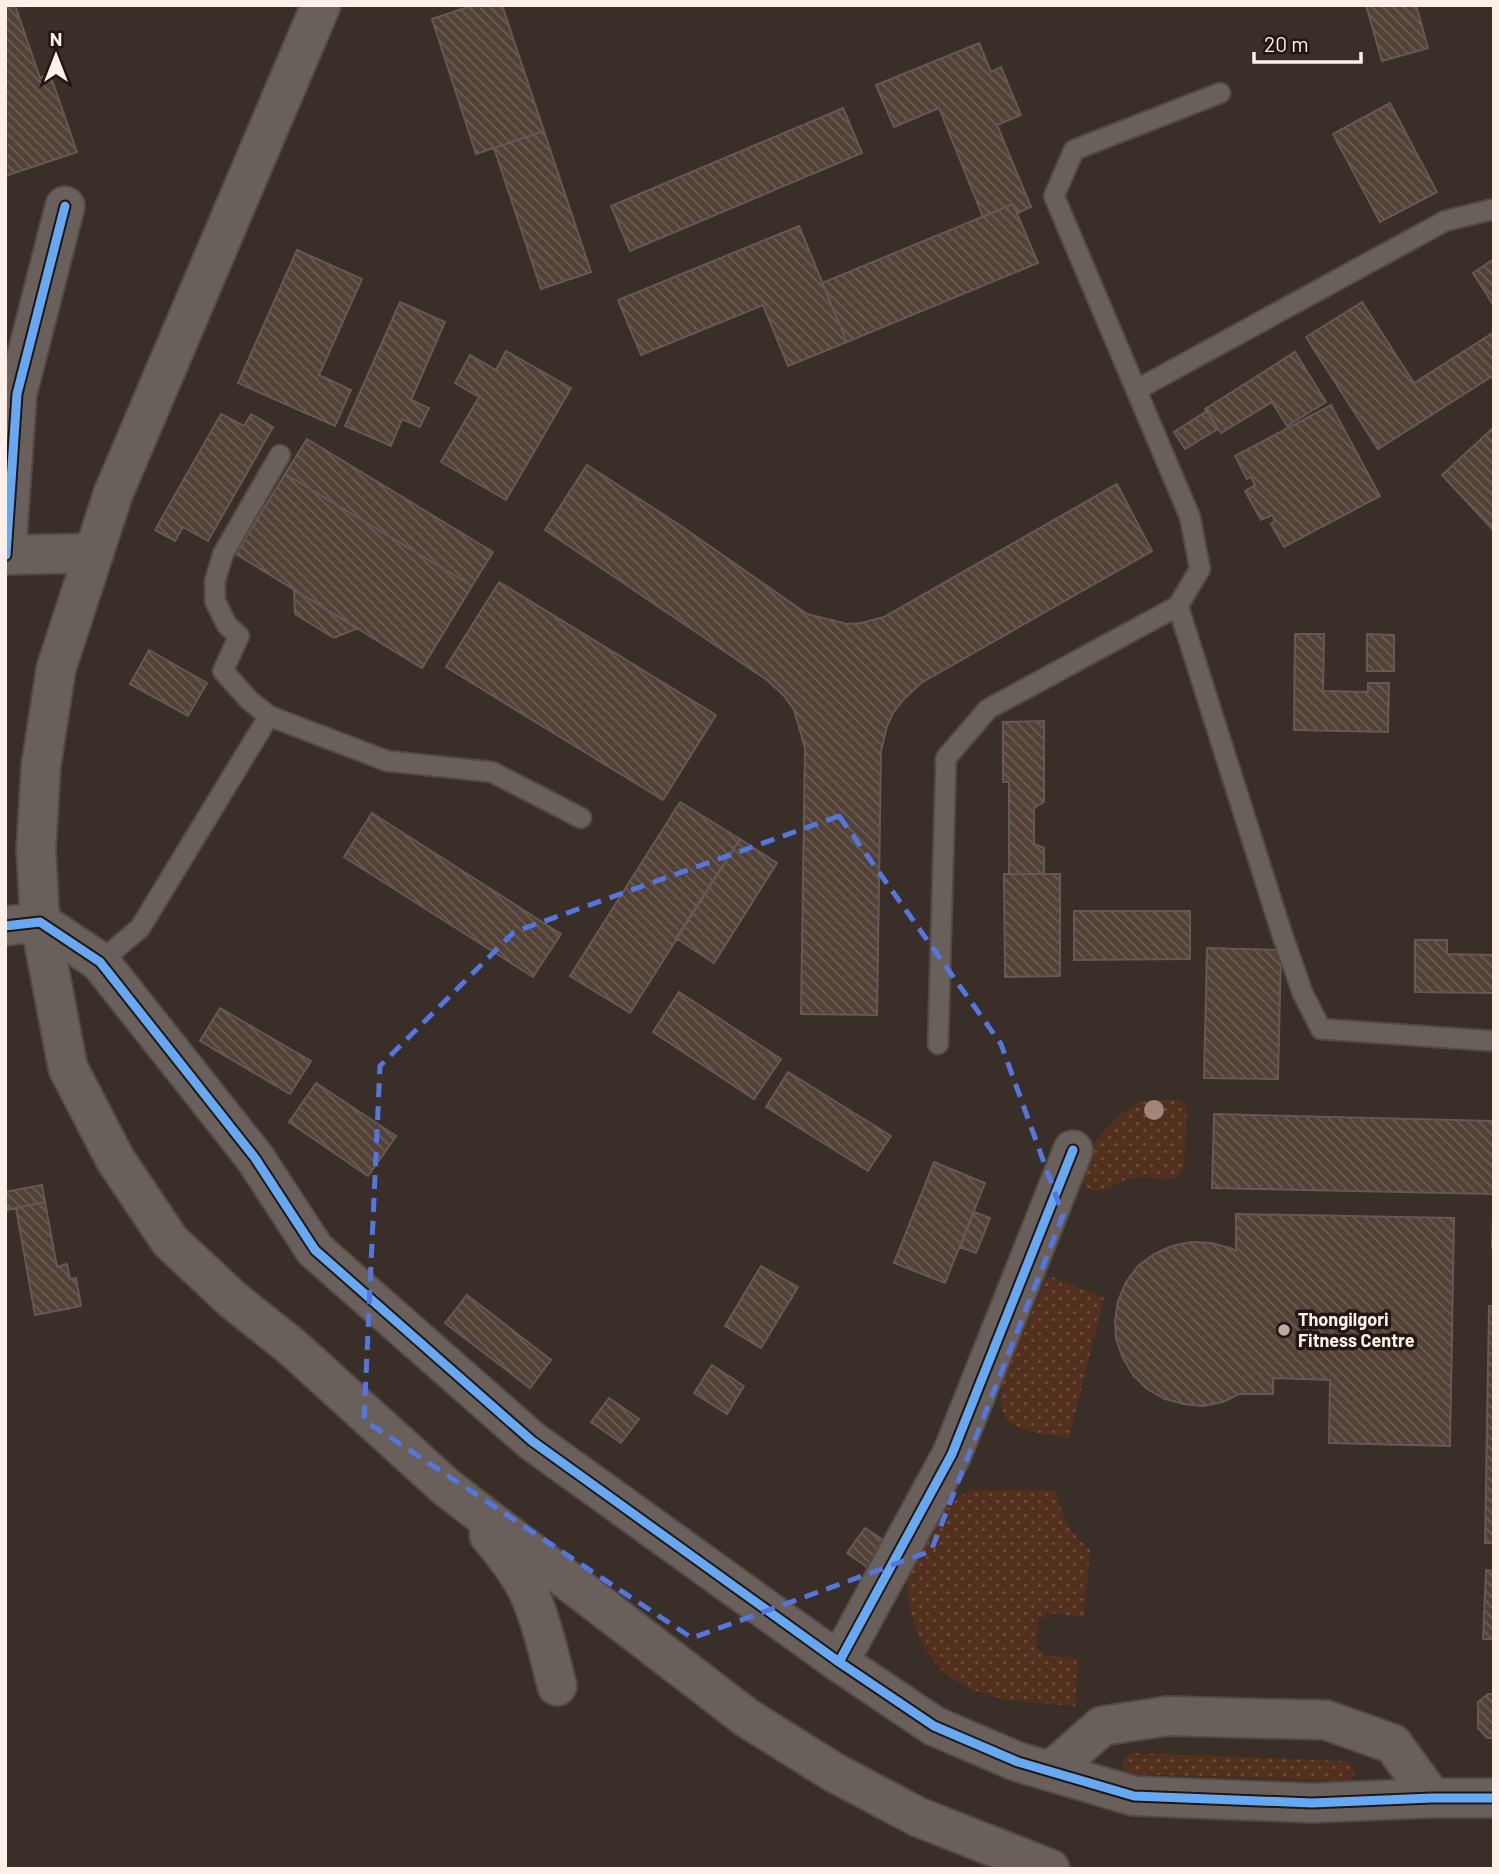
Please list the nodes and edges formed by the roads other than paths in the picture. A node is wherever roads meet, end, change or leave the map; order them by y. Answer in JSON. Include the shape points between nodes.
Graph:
{"nodes":[{"id":1,"x":321,"y":5,"type":"edge"},
{"id":2,"x":1220,"y":93,"type":"dead end"},
{"id":3,"x":65,"y":206,"type":"dead end"},
{"id":4,"x":1494,"y":209,"type":"edge"},
{"id":5,"x":1136,"y":390,"type":"junction"},
{"id":6,"x":280,"y":455,"type":"dead end"},
{"id":7,"x":94,"y":553,"type":"junction"},
{"id":8,"x":6,"y":555,"type":"edge"},
{"id":9,"x":1178,"y":606,"type":"junction"},
{"id":10,"x":269,"y":716,"type":"junction"},
{"id":11,"x":581,"y":818,"type":"dead end"},
{"id":12,"x":23,"y":924,"type":"edge"},
{"id":13,"x":100,"y":962,"type":"junction"},
{"id":14,"x":1494,"y":1041,"type":"edge"},
{"id":15,"x":938,"y":1044,"type":"dead end"},
{"id":16,"x":1073,"y":1150,"type":"dead end"},
{"id":17,"x":446,"y":1487,"type":"junction"},
{"id":18,"x":839,"y":1662,"type":"junction"},
{"id":19,"x":557,"y":1686,"type":"dead end"},
{"id":20,"x":1051,"y":1771,"type":"junction"},
{"id":21,"x":1432,"y":1798,"type":"junction"},
{"id":22,"x":1494,"y":1798,"type":"edge"},
{"id":23,"x":1050,"y":1869,"type":"edge"}],
"edges":[{"from":1,"to":7,"type":"street","via":[[113,494]]},
{"from":2,"to":5,"type":"lane","via":[[1074,150],[1054,197]]},
{"from":3,"to":8,"type":"street","via":[[17,394]]},
{"from":4,"to":5,"type":"lane","via":[[1445,221]]},
{"from":5,"to":9,"type":"lane","via":[[1191,517],[1200,569]]},
{"from":6,"to":10,"type":"lane","via":[[223,554],[215,581],[215,600],[227,625],[239,636],[223,671]]},
{"from":7,"to":8,"type":"street"},
{"from":7,"to":12,"type":"street","via":[[56,669]]},
{"from":9,"to":14,"type":"lane","via":[[1282,934],[1321,1029]]},
{"from":9,"to":15,"type":"lane","via":[[988,709],[946,758]]},
{"from":10,"to":11,"type":"lane","via":[[387,761],[492,772]]},
{"from":10,"to":13,"type":"lane","via":[[140,928]]},
{"from":12,"to":13,"type":"street"},
{"from":12,"to":17,"type":"street","via":[[68,1068],[115,1159],[170,1241]]},
{"from":13,"to":18,"type":"street","via":[[255,1158],[315,1250],[532,1441]]},
{"from":16,"to":18,"type":"street","via":[[952,1454]]},
{"from":17,"to":19,"type":"street","via":[[499,1546],[529,1592]]},
{"from":17,"to":23,"type":"street","via":[[747,1718],[835,1773],[918,1817]]},
{"from":18,"to":20,"type":"street","via":[[934,1726]]},
{"from":20,"to":21,"type":"street","via":[[1134,1796],[1312,1803]]},
{"from":20,"to":21,"type":"street","via":[[1102,1726],[1167,1716],[1326,1720],[1393,1744]]},
{"from":21,"to":22,"type":"street"}]}
